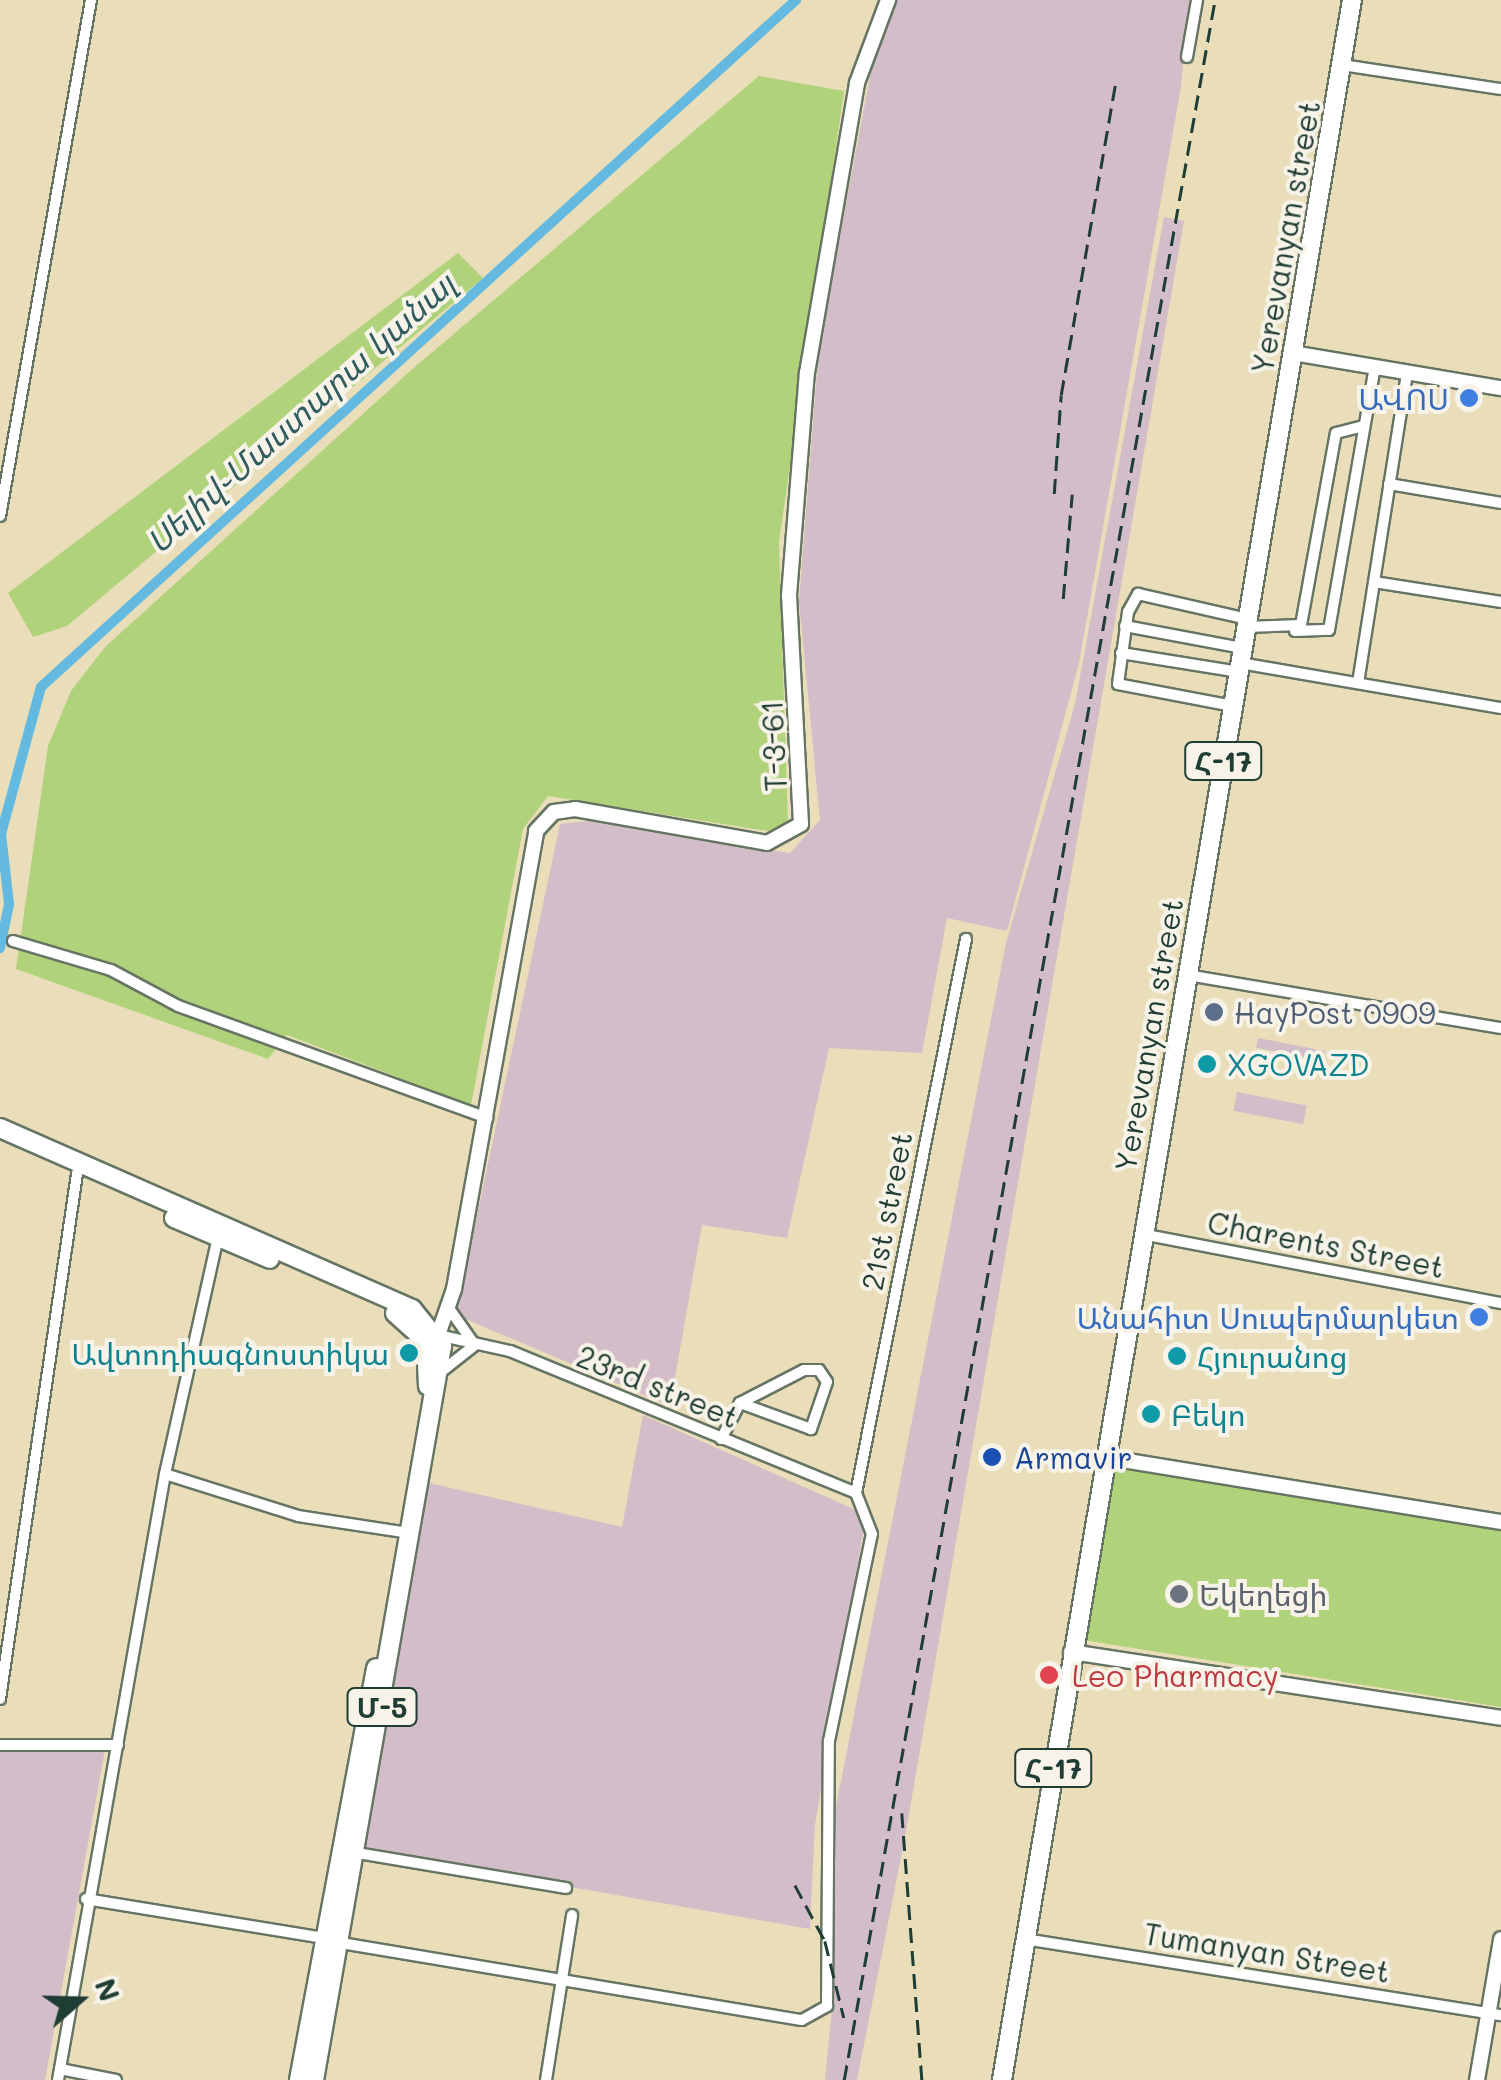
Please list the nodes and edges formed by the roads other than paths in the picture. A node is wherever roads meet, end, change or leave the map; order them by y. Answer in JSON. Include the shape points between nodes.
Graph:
{"nodes":[{"id":1,"x":91,"y":0,"type":"edge"},
{"id":2,"x":888,"y":0,"type":"edge"},
{"id":3,"x":1197,"y":0,"type":"edge"},
{"id":4,"x":1352,"y":0,"type":"edge"},
{"id":5,"x":1186,"y":57,"type":"dead end"},
{"id":6,"x":1342,"y":65,"type":"junction"},
{"id":7,"x":1501,"y":89,"type":"edge"},
{"id":8,"x":1293,"y":353,"type":"junction"},
{"id":9,"x":1375,"y":366,"type":"junction"},
{"id":10,"x":1407,"y":372,"type":"junction"},
{"id":11,"x":1501,"y":388,"type":"edge"},
{"id":12,"x":1360,"y":427,"type":"junction"},
{"id":13,"x":1389,"y":484,"type":"junction"},
{"id":14,"x":1501,"y":503,"type":"edge"},
{"id":15,"x":0,"y":516,"type":"edge"},
{"id":16,"x":1374,"y":582,"type":"junction"},
{"id":17,"x":1501,"y":602,"type":"edge"},
{"id":18,"x":1247,"y":623,"type":"junction"},
{"id":19,"x":1126,"y":626,"type":"junction"},
{"id":20,"x":1295,"y":631,"type":"junction"},
{"id":21,"x":1121,"y":653,"type":"junction"},
{"id":22,"x":1240,"y":661,"type":"junction"},
{"id":23,"x":1358,"y":683,"type":"junction"},
{"id":24,"x":1232,"y":706,"type":"junction"},
{"id":25,"x":1501,"y":708,"type":"edge"},
{"id":26,"x":966,"y":939,"type":"dead end"},
{"id":27,"x":13,"y":941,"type":"dead end"},
{"id":28,"x":1186,"y":974,"type":"junction"},
{"id":29,"x":1501,"y":1028,"type":"edge"},
{"id":30,"x":487,"y":1118,"type":"junction"},
{"id":31,"x":0,"y":1128,"type":"edge"},
{"id":32,"x":0,"y":1141,"type":"edge"},
{"id":33,"x":77,"y":1174,"type":"junction"},
{"id":34,"x":1141,"y":1234,"type":"junction"},
{"id":35,"x":218,"y":1237,"type":"junction"},
{"id":36,"x":1501,"y":1303,"type":"edge"},
{"id":37,"x":448,"y":1307,"type":"junction"},
{"id":38,"x":412,"y":1309,"type":"junction"},
{"id":39,"x":432,"y":1338,"type":"junction"},
{"id":40,"x":476,"y":1345,"type":"junction"},
{"id":41,"x":441,"y":1371,"type":"junction"},
{"id":42,"x":740,"y":1403,"type":"junction"},
{"id":43,"x":721,"y":1439,"type":"junction"},
{"id":44,"x":1104,"y":1457,"type":"junction"},
{"id":45,"x":165,"y":1474,"type":"junction"},
{"id":46,"x":856,"y":1493,"type":"junction"},
{"id":47,"x":1501,"y":1522,"type":"edge"},
{"id":48,"x":402,"y":1532,"type":"junction"},
{"id":49,"x":1072,"y":1652,"type":"junction"},
{"id":50,"x":383,"y":1664,"type":"junction"},
{"id":51,"x":0,"y":1699,"type":"edge"},
{"id":52,"x":1501,"y":1718,"type":"edge"},
{"id":53,"x":0,"y":1745,"type":"edge"},
{"id":54,"x":118,"y":1746,"type":"junction"},
{"id":55,"x":357,"y":1853,"type":"junction"},
{"id":56,"x":566,"y":1888,"type":"dead end"},
{"id":57,"x":86,"y":1899,"type":"junction"},
{"id":58,"x":572,"y":1915,"type":"dead end"},
{"id":59,"x":1025,"y":1938,"type":"junction"},
{"id":60,"x":1501,"y":1939,"type":"edge"},
{"id":61,"x":333,"y":1940,"type":"junction"},
{"id":62,"x":561,"y":1975,"type":"junction"},
{"id":63,"x":1495,"y":2014,"type":"edge"},
{"id":64,"x":59,"y":2074,"type":"edge"},
{"id":65,"x":116,"y":2080,"type":"edge"},
{"id":66,"x":299,"y":2080,"type":"edge"},
{"id":67,"x":314,"y":2080,"type":"edge"},
{"id":68,"x":546,"y":2080,"type":"edge"},
{"id":69,"x":1002,"y":2080,"type":"edge"},
{"id":70,"x":1477,"y":2080,"type":"edge"}],
"edges":[{"from":1,"to":15,"type":"street"},
{"from":2,"to":30,"type":"street","name":"T-3-61","via":[[857,83],[807,374],[789,594],[801,824],[767,844],[554,812],[536,831]]},
{"from":3,"to":5,"type":"street"},
{"from":4,"to":6,"type":"highway","name":"Yerevanyan street","number":"Հ-17"},
{"from":6,"to":7,"type":"street"},
{"from":6,"to":8,"type":"highway","name":"Yerevanyan street","number":"Հ-17"},
{"from":8,"to":9,"type":"street"},
{"from":8,"to":18,"type":"highway","name":"Yerevanyan street","number":"Հ-17"},
{"from":9,"to":10,"type":"street"},
{"from":9,"to":12,"type":"street"},
{"from":10,"to":11,"type":"street"},
{"from":10,"to":13,"type":"street"},
{"from":12,"to":20,"type":"street","via":[[1336,433]]},
{"from":12,"to":20,"type":"street","via":[[1329,630]]},
{"from":13,"to":14,"type":"street"},
{"from":13,"to":16,"type":"street"},
{"from":16,"to":17,"type":"street"},
{"from":16,"to":23,"type":"street"},
{"from":18,"to":19,"type":"street","via":[[1138,594]]},
{"from":18,"to":20,"type":"street"},
{"from":18,"to":22,"type":"highway","name":"Yerevanyan street","number":"Հ-17"},
{"from":19,"to":21,"type":"street"},
{"from":19,"to":22,"type":"street"},
{"from":21,"to":22,"type":"street"},
{"from":21,"to":24,"type":"street","via":[[1118,684]]},
{"from":22,"to":23,"type":"street"},
{"from":22,"to":24,"type":"highway","name":"Yerevanyan street","number":"Հ-17"},
{"from":23,"to":25,"type":"street"},
{"from":24,"to":28,"type":"highway","name":"Yerevanyan street","number":"Հ-17"},
{"from":26,"to":46,"type":"street","name":"21st street"},
{"from":27,"to":30,"type":"street","via":[[112,970],[178,1006]]},
{"from":28,"to":29,"type":"street"},
{"from":28,"to":34,"type":"highway","name":"Yerevanyan street","number":"Հ-17"},
{"from":30,"to":37,"type":"street","name":"T-3-61"},
{"from":31,"to":38,"type":"highway"},
{"from":32,"to":33,"type":"highway"},
{"from":33,"to":35,"type":"highway"},
{"from":33,"to":51,"type":"street"},
{"from":34,"to":36,"type":"street","name":"Charents Street"},
{"from":34,"to":44,"type":"highway","name":"Yerevanyan street","number":"Հ-17"},
{"from":35,"to":39,"type":"highway","via":[[396,1313]]},
{"from":35,"to":45,"type":"street"},
{"from":37,"to":38,"type":"street"},
{"from":37,"to":39,"type":"street","name":"T-3-61"},
{"from":37,"to":40,"type":"street"},
{"from":38,"to":39,"type":"highway"},
{"from":39,"to":40,"type":"street","name":"23rd street"},
{"from":39,"to":41,"type":"highway","number":"Մ-5"},
{"from":39,"to":48,"type":"highway","number":"Մ-5"},
{"from":40,"to":41,"type":"street"},
{"from":40,"to":43,"type":"street","name":"23rd street"},
{"from":41,"to":50,"type":"highway","number":"Մ-5"},
{"from":42,"to":42,"type":"street","via":[[804,1370],[819,1370],[828,1382],[811,1429]]},
{"from":42,"to":43,"type":"street"},
{"from":43,"to":46,"type":"street","name":"23rd street"},
{"from":44,"to":47,"type":"street"},
{"from":44,"to":49,"type":"highway","name":"Yerevanyan street","number":"Հ-17"},
{"from":45,"to":48,"type":"street","via":[[298,1516]]},
{"from":45,"to":54,"type":"street"},
{"from":46,"to":62,"type":"street","via":[[872,1534],[828,1741],[827,2006],[802,2020]]},
{"from":48,"to":50,"type":"highway","number":"Մ-5"},
{"from":49,"to":52,"type":"street"},
{"from":49,"to":59,"type":"highway","name":"Yerevanyan street","number":"Հ-17"},
{"from":50,"to":55,"type":"highway","number":"Մ-5"},
{"from":50,"to":61,"type":"highway","number":"Մ-5"},
{"from":53,"to":54,"type":"street"},
{"from":54,"to":57,"type":"street"},
{"from":55,"to":56,"type":"street"},
{"from":55,"to":61,"type":"highway","number":"Մ-5"},
{"from":57,"to":61,"type":"street"},
{"from":57,"to":64,"type":"street"},
{"from":58,"to":62,"type":"street"},
{"from":59,"to":63,"type":"street","name":"Tumanyan Street"},
{"from":59,"to":69,"type":"highway","name":"Yerevanyan street","number":"Հ-17"},
{"from":60,"to":63,"type":"street"},
{"from":61,"to":62,"type":"street"},
{"from":61,"to":66,"type":"highway","number":"Մ-5"},
{"from":61,"to":67,"type":"highway","number":"Մ-5"},
{"from":62,"to":68,"type":"street"},
{"from":63,"to":70,"type":"street"},
{"from":64,"to":65,"type":"street"}]}
